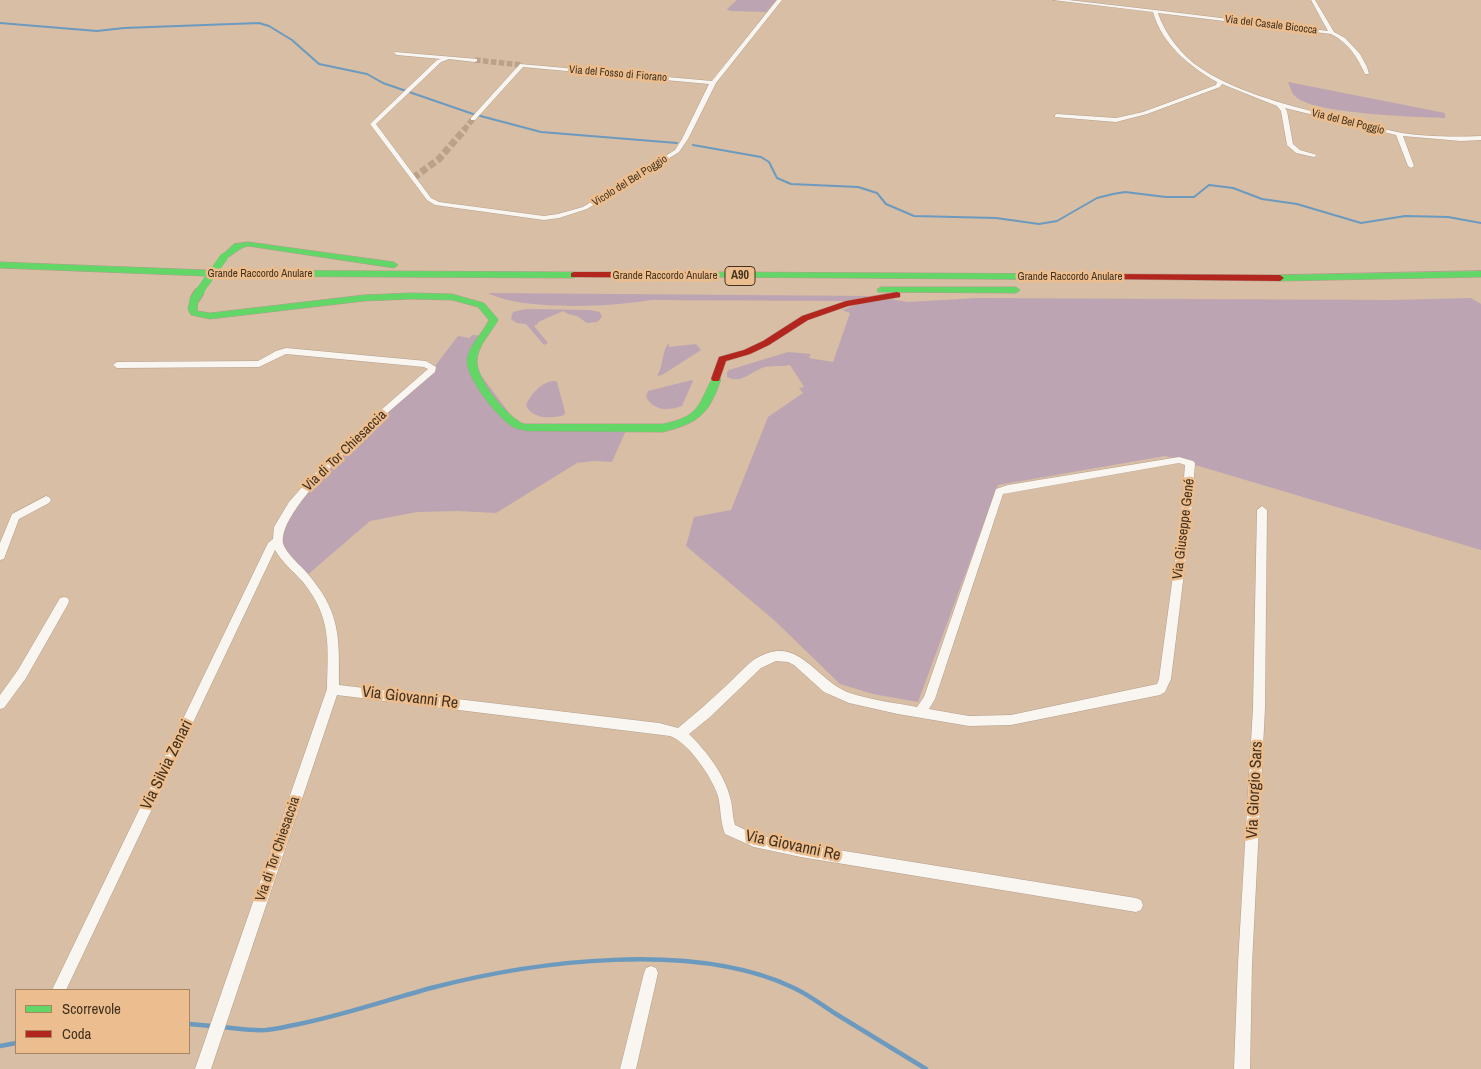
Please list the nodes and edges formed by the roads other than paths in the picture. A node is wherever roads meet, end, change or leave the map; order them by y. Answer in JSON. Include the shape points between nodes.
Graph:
{"nodes":[{"id":1,"x":780,"y":0,"type":"edge"},
{"id":2,"x":1055,"y":0,"type":"edge"},
{"id":3,"x":1313,"y":0,"type":"edge"},
{"id":4,"x":1155,"y":11,"type":"junction"},
{"id":5,"x":1332,"y":33,"type":"junction"},
{"id":6,"x":397,"y":53,"type":"dead end"},
{"id":7,"x":446,"y":59,"type":"junction"},
{"id":8,"x":475,"y":60,"type":"tunnel mouth"},
{"id":9,"x":1367,"y":73,"type":"dead end"},
{"id":10,"x":1220,"y":81,"type":"junction"},
{"id":11,"x":713,"y":84,"type":"junction"},
{"id":12,"x":1279,"y":105,"type":"junction"},
{"id":13,"x":1057,"y":116,"type":"dead end"},
{"id":14,"x":473,"y":119,"type":"tunnel mouth"},
{"id":15,"x":1398,"y":134,"type":"junction"},
{"id":16,"x":1481,"y":138,"type":"edge"},
{"id":17,"x":1314,"y":155,"type":"dead end"},
{"id":18,"x":1411,"y":166,"type":"dead end"},
{"id":19,"x":0,"y":265,"type":"edge"},
{"id":20,"x":1481,"y":274,"type":"edge"},
{"id":21,"x":543,"y":275,"type":"junction"},
{"id":22,"x":193,"y":284,"type":"dead end"},
{"id":23,"x":459,"y":286,"type":"dead end"},
{"id":24,"x":857,"y":289,"type":"dead end"},
{"id":25,"x":977,"y":290,"type":"junction"},
{"id":26,"x":1025,"y":290,"type":"dead end"},
{"id":27,"x":116,"y":365,"type":"dead end"},
{"id":28,"x":46,"y":500,"type":"dead end"},
{"id":29,"x":1262,"y":510,"type":"dead end"},
{"id":30,"x":276,"y":542,"type":"junction"},
{"id":31,"x":0,"y":556,"type":"edge"},
{"id":32,"x":64,"y":601,"type":"dead end"},
{"id":33,"x":333,"y":689,"type":"junction"},
{"id":34,"x":0,"y":704,"type":"edge"},
{"id":35,"x":920,"y":713,"type":"junction"},
{"id":36,"x":680,"y":734,"type":"junction"},
{"id":37,"x":1136,"y":905,"type":"dead end"},
{"id":38,"x":651,"y":973,"type":"dead end"},
{"id":39,"x":59,"y":989,"type":"edge"},
{"id":40,"x":203,"y":1069,"type":"edge"},
{"id":41,"x":628,"y":1069,"type":"edge"},
{"id":42,"x":1242,"y":1069,"type":"edge"}],
"edges":[{"from":1,"to":11,"type":"street","name":"Vicolo del Bel Poggio"},
{"from":2,"to":4,"type":"street"},
{"from":3,"to":5,"type":"street"},
{"from":4,"to":5,"type":"street","name":"Via del Casale Bicocca"},
{"from":4,"to":10,"type":"street","name":"Via del Bel Poggio","via":[[1181,55]]},
{"from":5,"to":9,"type":"street","name":"Via del Casale Bicocca","via":[[1356,52]]},
{"from":6,"to":7,"type":"street"},
{"from":7,"to":8,"type":"street"},
{"from":7,"to":11,"type":"street","name":"Vicolo del Bel Poggio","via":[[439,61],[373,124],[428,199],[437,204],[544,218],[585,208],[677,151]]},
{"from":10,"to":12,"type":"street","name":"Via del Bel Poggio"},
{"from":10,"to":13,"type":"street","via":[[1218,86],[1154,110],[1116,120]]},
{"from":11,"to":14,"type":"street","name":"Via del Fosso di Fiorano","via":[[522,65]]},
{"from":12,"to":15,"type":"street","name":"Via del Bel Poggio"},
{"from":12,"to":17,"type":"street","via":[[1284,112],[1290,145],[1298,152]]},
{"from":15,"to":16,"type":"street","name":"Via del Bel Poggio"},
{"from":15,"to":18,"type":"street"},
{"from":19,"to":21,"type":"highway","name":"Grande Raccordo Anulare","number":"A90","via":[[204,274]]},
{"from":20,"to":21,"type":"highway","name":"Grande Raccordo Anulare","number":"A90","via":[[1303,278]]},
{"from":21,"to":25,"type":"highway","bridge":true,"via":[[396,265],[246,244],[235,247],[224,257],[194,300],[192,308],[194,313],[210,316],[361,298],[444,297],[474,301],[490,311],[494,320],[472,358],[472,370],[514,424],[540,429],[652,428],[678,426],[695,418],[708,403],[722,359],[766,343],[805,318],[846,304],[878,298]]},
{"from":22,"to":23,"type":"highway","name":"Grande Raccordo Anulare"},
{"from":24,"to":25,"type":"highway","name":"Grande Raccordo Anulare"},
{"from":25,"to":26,"type":"highway","name":"Grande Raccordo Anulare"},
{"from":27,"to":30,"type":"street","name":"Via di Tor Chiesaccia","via":[[259,364],[286,351],[431,365],[432,370],[308,485],[281,524]]},
{"from":28,"to":31,"type":"street","via":[[14,518]]},
{"from":29,"to":42,"type":"street","name":"Via Giorgio Sars","via":[[1258,708]]},
{"from":30,"to":33,"type":"street","name":"Via di Tor Chiesaccia","via":[[320,595],[328,610],[334,631]]},
{"from":30,"to":39,"type":"street","name":"Via Silvia Zenari"},
{"from":32,"to":34,"type":"street","via":[[22,674]]},
{"from":33,"to":36,"type":"street","name":"Via Giovanni Re","via":[[638,726]]},
{"from":33,"to":40,"type":"street","name":"Via di Tor Chiesaccia"},
{"from":35,"to":35,"type":"street","name":"Via Giuseppe Gené","via":[[969,721],[1011,720],[1149,694],[1161,688],[1165,679],[1185,526],[1190,463],[1179,460],[999,492],[929,699]]},
{"from":35,"to":36,"type":"street","name":"Via Giuseppe Gené","via":[[840,694],[828,688],[798,661],[776,656],[756,664]]},
{"from":36,"to":37,"type":"street","name":"Via Giovanni Re","via":[[711,768],[718,781],[724,794],[730,829],[746,838]]},
{"from":38,"to":41,"type":"street"}]}
